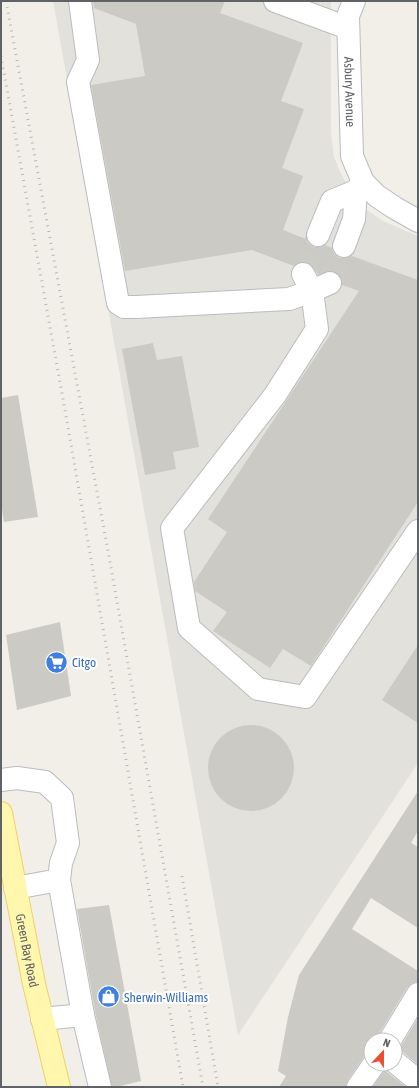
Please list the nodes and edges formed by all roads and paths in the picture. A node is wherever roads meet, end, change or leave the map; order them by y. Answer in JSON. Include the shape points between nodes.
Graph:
{"nodes":[{"id":1,"x":80,"y":1,"type":"edge"},
{"id":2,"x":275,"y":1,"type":"edge"},
{"id":3,"x":354,"y":1,"type":"edge"},
{"id":4,"x":348,"y":28,"type":"junction"},
{"id":5,"x":359,"y":186,"type":"junction"},
{"id":6,"x":418,"y":221,"type":"edge"},
{"id":7,"x":318,"y":236,"type":"tunnel mouth"},
{"id":8,"x":344,"y":246,"type":"tunnel mouth"},
{"id":9,"x":418,"y":531,"type":"edge"},
{"id":10,"x":1,"y":780,"type":"edge"},
{"id":11,"x":1,"y":813,"type":"edge"},
{"id":12,"x":59,"y":880,"type":"junction"},
{"id":13,"x":15,"y":888,"type":"junction"},
{"id":14,"x":418,"y":994,"type":"edge"},
{"id":15,"x":83,"y":1015,"type":"junction"},
{"id":16,"x":42,"y":1019,"type":"junction"},
{"id":17,"x":395,"y":1032,"type":"edge"},
{"id":18,"x":403,"y":1069,"type":"edge"},
{"id":19,"x":368,"y":1072,"type":"edge"},
{"id":20,"x":418,"y":1081,"type":"edge"},
{"id":21,"x":59,"y":1087,"type":"edge"},
{"id":22,"x":100,"y":1087,"type":"edge"},
{"id":23,"x":358,"y":1087,"type":"edge"}],
"edges":[{"from":1,"to":9,"type":"street","via":[[88,60],[78,82],[118,303],[124,307],[136,307],[288,299],[315,283],[317,329],[275,396],[172,528],[189,628],[258,689],[306,697]]},
{"from":2,"to":4,"type":"street"},
{"from":3,"to":4,"type":"street","name":"Asbury Avenue","via":[[348,16]]},
{"from":4,"to":5,"type":"street","name":"Asbury Avenue","via":[[352,156]]},
{"from":5,"to":6,"type":"street"},
{"from":5,"to":7,"type":"street","via":[[332,201]]},
{"from":5,"to":8,"type":"street","via":[[354,219]]},
{"from":10,"to":12,"type":"street","via":[[17,778],[45,782],[62,798],[68,843],[60,864]]},
{"from":11,"to":13,"type":"main road","name":"Green Bay Road"},
{"from":12,"to":13,"type":"street"},
{"from":12,"to":15,"type":"street"},
{"from":13,"to":16,"type":"main road","name":"Green Bay Road"},
{"from":14,"to":17,"type":"street"},
{"from":15,"to":16,"type":"street"},
{"from":15,"to":22,"type":"street"},
{"from":16,"to":21,"type":"main road","name":"Green Bay Road"},
{"from":18,"to":20,"type":"street"},
{"from":19,"to":23,"type":"street"}]}
